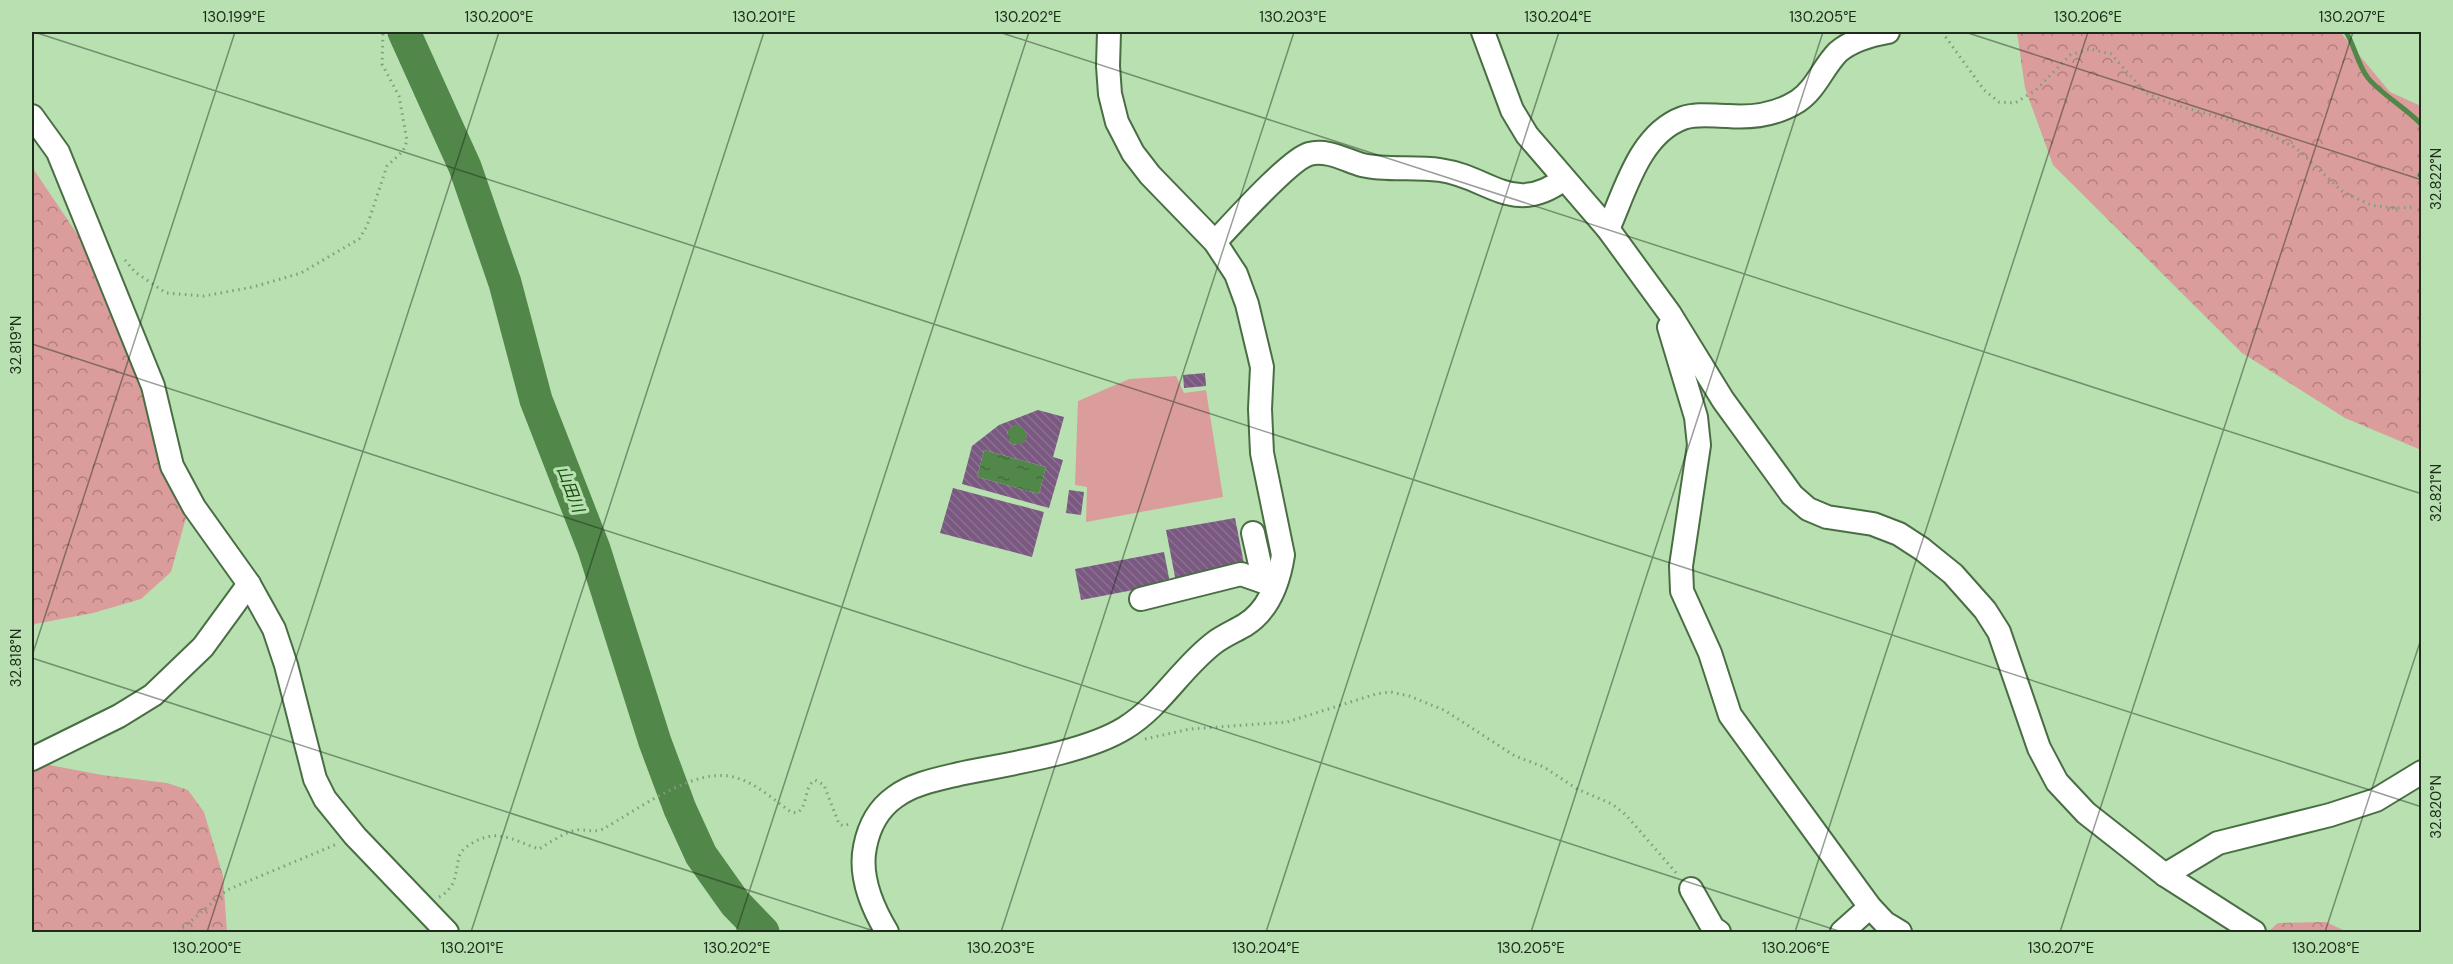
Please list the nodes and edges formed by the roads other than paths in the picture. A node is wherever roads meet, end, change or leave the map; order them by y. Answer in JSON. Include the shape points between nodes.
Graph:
{"nodes":[{"id":1,"x":1109,"y":32,"type":"edge"},
{"id":2,"x":1483,"y":32,"type":"edge"},
{"id":3,"x":1888,"y":32,"type":"edge"},
{"id":4,"x":32,"y":117,"type":"edge"},
{"id":5,"x":1564,"y":179,"type":"junction"},
{"id":6,"x":1608,"y":229,"type":"junction"},
{"id":7,"x":1215,"y":242,"type":"junction"},
{"id":8,"x":1670,"y":314,"type":"junction"},
{"id":9,"x":1254,"y":533,"type":"dead end"},
{"id":10,"x":249,"y":584,"type":"junction"},
{"id":11,"x":1269,"y":584,"type":"junction"},
{"id":12,"x":1141,"y":599,"type":"dead end"},
{"id":13,"x":32,"y":759,"type":"edge"},
{"id":14,"x":2421,"y":772,"type":"edge"},
{"id":15,"x":2165,"y":875,"type":"junction"},
{"id":16,"x":1691,"y":889,"type":"road end"},
{"id":17,"x":1870,"y":907,"type":"junction"},
{"id":18,"x":447,"y":933,"type":"edge"},
{"id":19,"x":888,"y":933,"type":"edge"},
{"id":20,"x":1719,"y":933,"type":"edge"},
{"id":21,"x":1842,"y":933,"type":"edge"},
{"id":22,"x":1900,"y":933,"type":"edge"},
{"id":23,"x":2254,"y":933,"type":"edge"}],
"edges":[{"from":1,"to":7,"type":"street","via":[[1110,94],[1117,122],[1150,175]]},
{"from":2,"to":5,"type":"street","via":[[1512,110],[1527,135]]},
{"from":3,"to":6,"type":"street","via":[[1850,44],[1838,53],[1813,88],[1783,109],[1746,118],[1701,115],[1682,118],[1667,127],[1643,152]]},
{"from":4,"to":10,"type":"street","via":[[58,152],[153,386],[172,466],[194,507]]},
{"from":5,"to":6,"type":"street"},
{"from":5,"to":7,"type":"street","via":[[1535,195],[1516,195],[1444,170],[1363,165],[1318,152],[1296,160]]},
{"from":6,"to":8,"type":"street"},
{"from":7,"to":11,"type":"street","via":[[1236,274],[1262,367],[1262,453],[1283,555]]},
{"from":8,"to":15,"type":"street","via":[[1723,400],[1792,495],[1808,509],[1827,517],[1899,534],[1930,555],[1966,588],[1999,632],[2039,748],[2057,782],[2086,813]]},
{"from":8,"to":17,"type":"street","via":[[1670,333],[1696,417],[1699,445],[1681,566],[1682,591],[1710,653],[1730,715]]},
{"from":9,"to":11,"type":"street"},
{"from":10,"to":13,"type":"street","via":[[203,647],[153,695]]},
{"from":10,"to":18,"type":"street","via":[[274,629],[315,779],[326,799],[355,837]]},
{"from":11,"to":12,"type":"street","via":[[1241,573]]},
{"from":11,"to":19,"type":"street","via":[[1266,604],[1248,624],[1214,642],[1160,700],[1125,728],[1081,747],[937,779],[897,795],[885,805],[873,820],[862,862],[866,886]]},
{"from":14,"to":15,"type":"street","via":[[2376,800],[2218,843]]},
{"from":15,"to":23,"type":"street"},
{"from":16,"to":20,"type":"street"},
{"from":17,"to":21,"type":"street"},
{"from":17,"to":22,"type":"street"}]}
